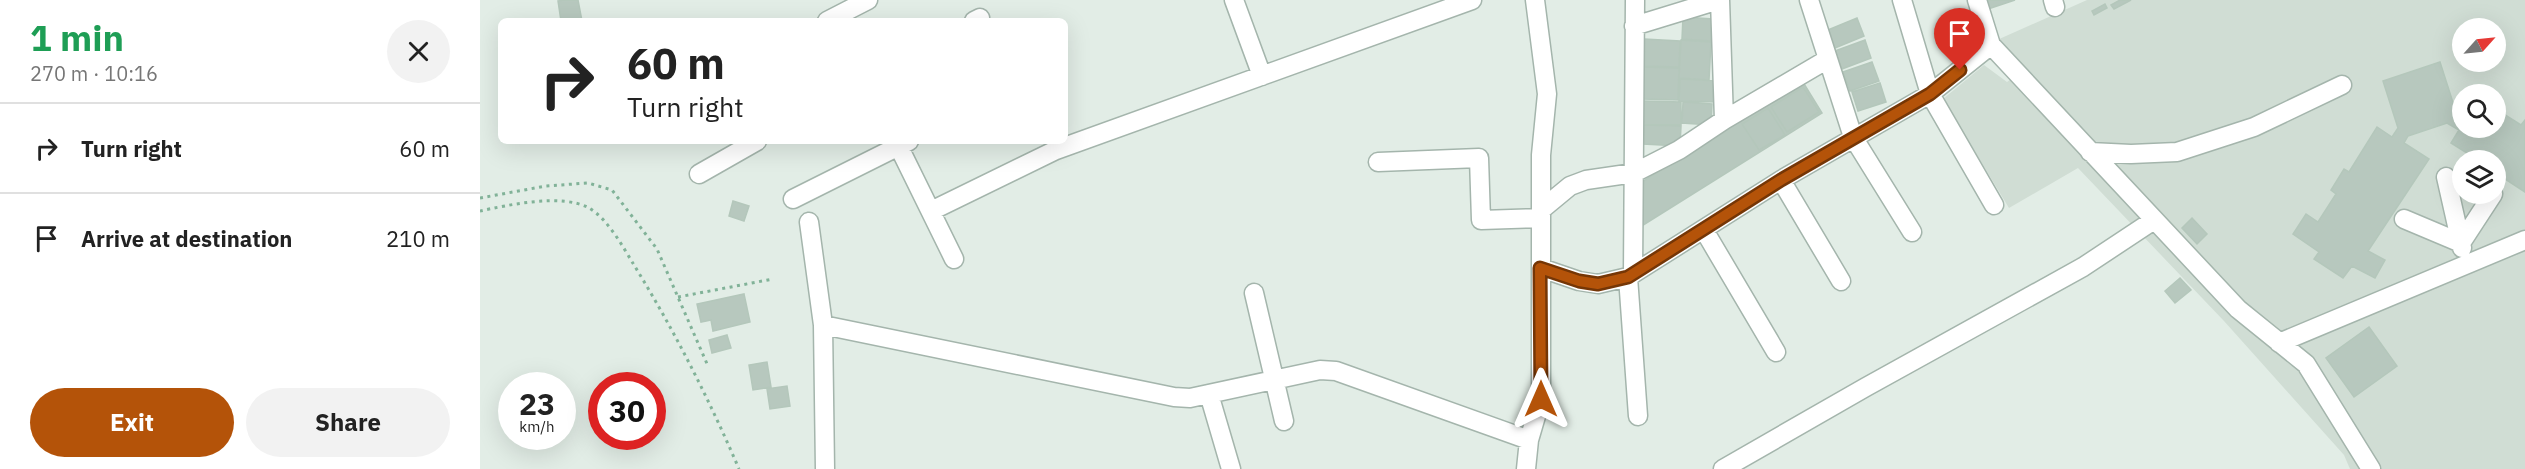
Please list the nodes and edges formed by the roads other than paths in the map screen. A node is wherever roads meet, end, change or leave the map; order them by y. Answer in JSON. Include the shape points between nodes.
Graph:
{"nodes":[{"id":1,"x":868,"y":0,"type":"edge"},
{"id":2,"x":1234,"y":0,"type":"edge"},
{"id":3,"x":1535,"y":0,"type":"edge"},
{"id":4,"x":1635,"y":0,"type":"edge"},
{"id":5,"x":1719,"y":0,"type":"edge"},
{"id":6,"x":1809,"y":0,"type":"edge"},
{"id":7,"x":1902,"y":0,"type":"edge"},
{"id":8,"x":1977,"y":0,"type":"edge"},
{"id":9,"x":1467,"y":1,"type":"edge"},
{"id":10,"x":831,"y":15,"type":"edge"},
{"id":11,"x":1634,"y":26,"type":"junction"},
{"id":12,"x":1991,"y":45,"type":"junction"},
{"id":13,"x":1828,"y":59,"type":"junction"},
{"id":14,"x":1262,"y":76,"type":"junction"},
{"id":15,"x":2342,"y":85,"type":"dead end"},
{"id":16,"x":1930,"y":94,"type":"junction"},
{"id":17,"x":1724,"y":120,"type":"junction"},
{"id":18,"x":1853,"y":137,"type":"junction"},
{"id":19,"x":752,"y":144,"type":"edge"},
{"id":20,"x":899,"y":144,"type":"edge"},
{"id":21,"x":901,"y":144,"type":"edge"},
{"id":22,"x":2090,"y":152,"type":"junction"},
{"id":23,"x":1378,"y":162,"type":"dead end"},
{"id":24,"x":1634,"y":173,"type":"junction"},
{"id":25,"x":699,"y":174,"type":"dead end"},
{"id":26,"x":2446,"y":177,"type":"dead end"},
{"id":27,"x":1781,"y":180,"type":"junction"},
{"id":28,"x":793,"y":199,"type":"dead end"},
{"id":29,"x":2487,"y":204,"type":"edge"},
{"id":30,"x":1994,"y":205,"type":"dead end"},
{"id":31,"x":930,"y":211,"type":"junction"},
{"id":32,"x":1541,"y":214,"type":"junction"},
{"id":33,"x":2404,"y":219,"type":"dead end"},
{"id":34,"x":2154,"y":220,"type":"junction"},
{"id":35,"x":809,"y":222,"type":"dead end"},
{"id":36,"x":1704,"y":230,"type":"junction"},
{"id":37,"x":1912,"y":232,"type":"dead end"},
{"id":38,"x":2525,"y":240,"type":"edge"},
{"id":39,"x":2461,"y":243,"type":"junction"},
{"id":40,"x":954,"y":259,"type":"dead end"},
{"id":41,"x":2466,"y":265,"type":"junction"},
{"id":42,"x":1540,"y":268,"type":"junction"},
{"id":43,"x":1630,"y":276,"type":"junction"},
{"id":44,"x":1841,"y":281,"type":"dead end"},
{"id":45,"x":1254,"y":293,"type":"dead end"},
{"id":46,"x":822,"y":325,"type":"junction"},
{"id":47,"x":2279,"y":343,"type":"junction"},
{"id":48,"x":1776,"y":352,"type":"dead end"},
{"id":49,"x":1274,"y":380,"type":"junction"},
{"id":50,"x":1209,"y":394,"type":"junction"},
{"id":51,"x":1638,"y":416,"type":"dead end"},
{"id":52,"x":1284,"y":421,"type":"dead end"},
{"id":53,"x":1529,"y":440,"type":"junction"},
{"id":54,"x":825,"y":469,"type":"edge"},
{"id":55,"x":1231,"y":469,"type":"edge"},
{"id":56,"x":1526,"y":469,"type":"edge"},
{"id":57,"x":1723,"y":469,"type":"edge"},
{"id":58,"x":2370,"y":469,"type":"edge"}],
"edges":[{"from":1,"to":10,"type":"street"},
{"from":2,"to":14,"type":"street"},
{"from":3,"to":32,"type":"street","via":[[1547,94]]},
{"from":4,"to":11,"type":"street"},
{"from":5,"to":11,"type":"street"},
{"from":5,"to":17,"type":"street"},
{"from":6,"to":13,"type":"street"},
{"from":7,"to":16,"type":"street"},
{"from":8,"to":12,"type":"street"},
{"from":9,"to":14,"type":"street"},
{"from":11,"to":24,"type":"street"},
{"from":12,"to":16,"type":"street"},
{"from":12,"to":22,"type":"street"},
{"from":13,"to":17,"type":"street"},
{"from":13,"to":18,"type":"street"},
{"from":14,"to":31,"type":"street","via":[[1056,150]]},
{"from":15,"to":22,"type":"street","via":[[2254,128],[2177,152]]},
{"from":16,"to":18,"type":"street"},
{"from":16,"to":30,"type":"street"},
{"from":17,"to":24,"type":"street","via":[[1679,150]]},
{"from":18,"to":27,"type":"street"},
{"from":18,"to":37,"type":"street"},
{"from":19,"to":25,"type":"street"},
{"from":20,"to":28,"type":"street"},
{"from":21,"to":31,"type":"street"},
{"from":22,"to":34,"type":"street"},
{"from":23,"to":32,"type":"street","via":[[1479,158],[1481,220]]},
{"from":24,"to":32,"type":"street","via":[[1570,186]]},
{"from":24,"to":43,"type":"street"},
{"from":26,"to":39,"type":"street"},
{"from":27,"to":36,"type":"street"},
{"from":27,"to":44,"type":"street"},
{"from":29,"to":39,"type":"street"},
{"from":31,"to":40,"type":"street"},
{"from":32,"to":42,"type":"street"},
{"from":33,"to":39,"type":"street"},
{"from":34,"to":47,"type":"street","via":[[2238,309]]},
{"from":34,"to":57,"type":"street","via":[[2083,267]]},
{"from":35,"to":46,"type":"street"},
{"from":36,"to":43,"type":"street"},
{"from":36,"to":48,"type":"street"},
{"from":38,"to":41,"type":"street"},
{"from":39,"to":41,"type":"street"},
{"from":41,"to":47,"type":"street"},
{"from":42,"to":43,"type":"street","via":[[1598,284]]},
{"from":42,"to":53,"type":"street","via":[[1541,399]]},
{"from":43,"to":51,"type":"street"},
{"from":45,"to":49,"type":"street"},
{"from":46,"to":50,"type":"street","via":[[1174,397]]},
{"from":46,"to":54,"type":"street"},
{"from":47,"to":58,"type":"street","via":[[2306,364]]},
{"from":49,"to":50,"type":"street"},
{"from":49,"to":52,"type":"street"},
{"from":49,"to":53,"type":"street","via":[[1320,370],[1343,373]]},
{"from":50,"to":55,"type":"street"},
{"from":53,"to":56,"type":"street"}]}
